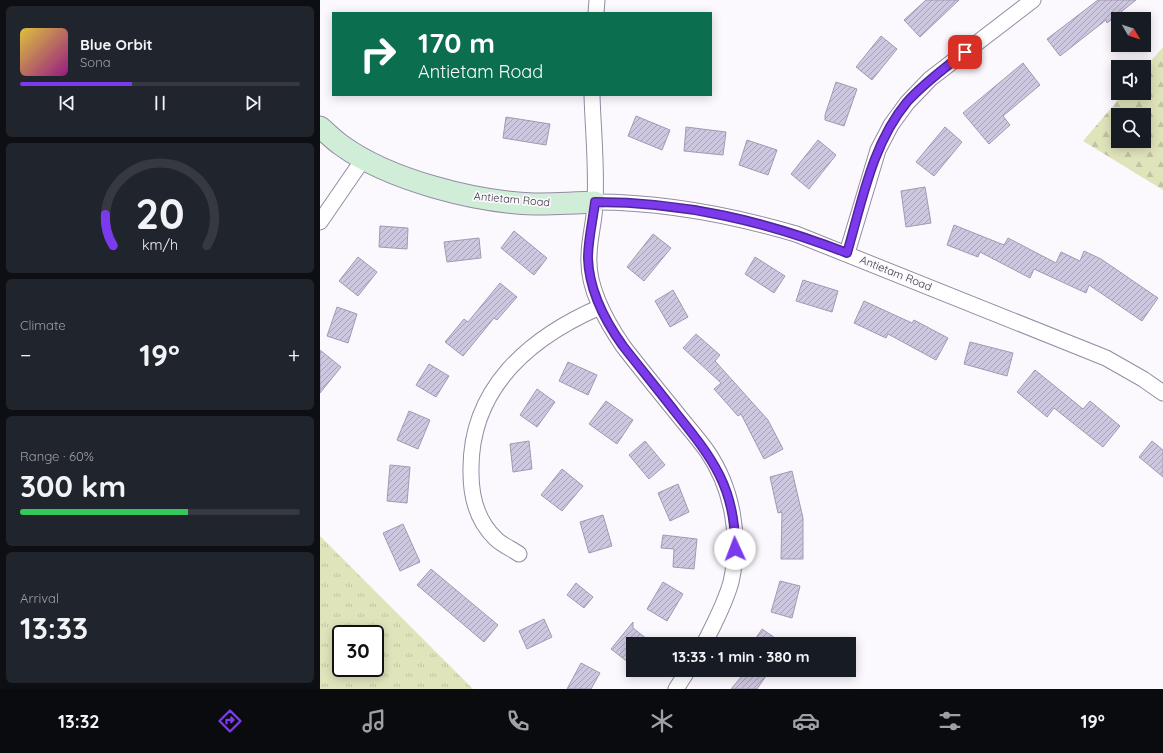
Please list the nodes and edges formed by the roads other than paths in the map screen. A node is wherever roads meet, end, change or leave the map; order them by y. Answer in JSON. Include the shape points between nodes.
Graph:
{"nodes":[{"id":1,"x":598,"y":0,"type":"edge"},
{"id":2,"x":1033,"y":0,"type":"edge"},
{"id":3,"x":596,"y":12,"type":"edge"},
{"id":4,"x":592,"y":96,"type":"edge"},
{"id":5,"x":320,"y":127,"type":"edge"},
{"id":6,"x":364,"y":158,"type":"junction"},
{"id":7,"x":595,"y":202,"type":"junction"},
{"id":8,"x":320,"y":222,"type":"edge"},
{"id":9,"x":847,"y":253,"type":"junction"},
{"id":10,"x":600,"y":307,"type":"junction"},
{"id":11,"x":1163,"y":393,"type":"edge"},
{"id":12,"x":519,"y":554,"type":"dead end"},
{"id":13,"x":708,"y":637,"type":"edge"},
{"id":14,"x":684,"y":677,"type":"edge"},
{"id":15,"x":676,"y":689,"type":"edge"}],
"edges":[{"from":1,"to":3,"type":"street"},
{"from":2,"to":9,"type":"street","via":[[930,79],[907,102],[878,150]]},
{"from":4,"to":7,"type":"street"},
{"from":5,"to":6,"type":"street","name":"Antietam Road","via":[[341,145]]},
{"from":6,"to":7,"type":"street","name":"Antietam Road","via":[[423,184],[489,200],[534,204]]},
{"from":6,"to":8,"type":"street"},
{"from":7,"to":9,"type":"street","name":"Antietam Road","via":[[656,205],[750,220]]},
{"from":7,"to":10,"type":"street","via":[[588,257]]},
{"from":9,"to":11,"type":"street","name":"Antietam Road","via":[[1106,358]]},
{"from":10,"to":12,"type":"street","via":[[553,330],[530,348],[491,392],[481,414],[474,437],[471,461],[474,505],[482,522],[496,540]]},
{"from":10,"to":13,"type":"street","via":[[623,346],[707,451],[728,496],[733,520],[735,559],[723,606]]},
{"from":14,"to":15,"type":"street"}]}
